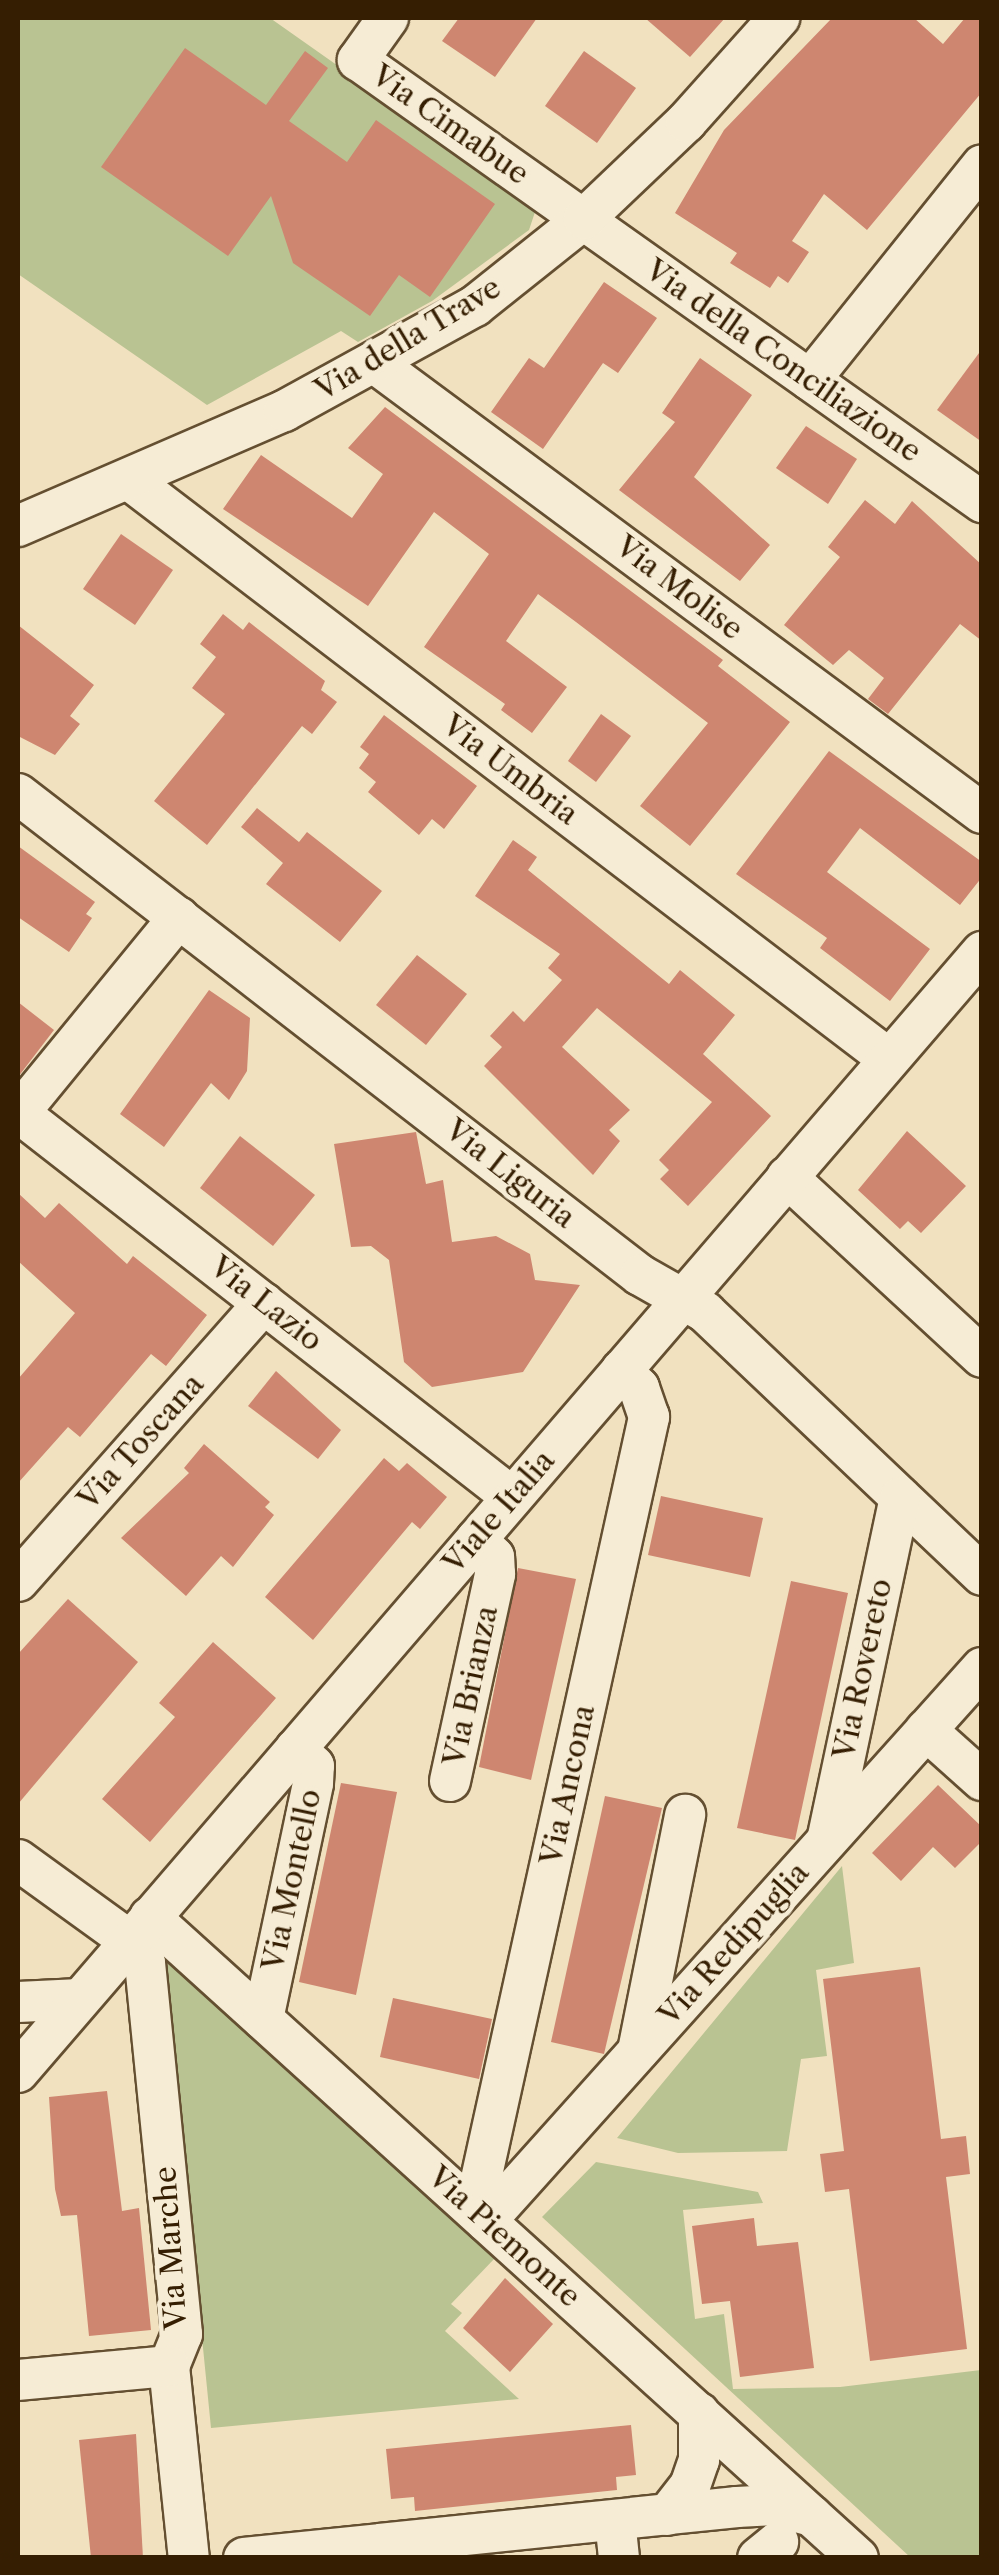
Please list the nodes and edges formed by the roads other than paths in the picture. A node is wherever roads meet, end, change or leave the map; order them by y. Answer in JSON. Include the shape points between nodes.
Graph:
{"nodes":[{"id":1,"x":388,"y":18,"type":"edge"},
{"id":2,"x":780,"y":18,"type":"edge"},
{"id":3,"x":982,"y":165,"type":"edge"},
{"id":4,"x":584,"y":219,"type":"junction"},
{"id":5,"x":376,"y":364,"type":"junction"},
{"id":6,"x":810,"y":380,"type":"junction"},
{"id":7,"x":131,"y":480,"type":"junction"},
{"id":8,"x":982,"y":502,"type":"edge"},
{"id":9,"x":18,"y":526,"type":"edge"},
{"id":10,"x":18,"y":794,"type":"edge"},
{"id":11,"x":982,"y":812,"type":"edge"},
{"id":12,"x":179,"y":916,"type":"junction"},
{"id":13,"x":982,"y":952,"type":"edge"},
{"id":14,"x":889,"y":1059,"type":"junction"},
{"id":15,"x":18,"y":1113,"type":"edge"},
{"id":16,"x":787,"y":1177,"type":"junction"},
{"id":17,"x":680,"y":1302,"type":"junction"},
{"id":18,"x":264,"y":1303,"type":"junction"},
{"id":19,"x":982,"y":1358,"type":"edge"},
{"id":20,"x":621,"y":1370,"type":"junction"},
{"id":21,"x":512,"y":1497,"type":"junction"},
{"id":22,"x":900,"y":1498,"type":"junction"},
{"id":23,"x":476,"y":1539,"type":"junction"},
{"id":24,"x":982,"y":1576,"type":"edge"},
{"id":25,"x":18,"y":1581,"type":"edge"},
{"id":26,"x":982,"y":1668,"type":"edge"},
{"id":27,"x":926,"y":1730,"type":"junction"},
{"id":28,"x":296,"y":1749,"type":"junction"},
{"id":29,"x":982,"y":1780,"type":"edge"},
{"id":30,"x":450,"y":1781,"type":"dead end"},
{"id":31,"x":684,"y":1815,"type":"dead end"},
{"id":32,"x":827,"y":1840,"type":"junction"},
{"id":33,"x":18,"y":1860,"type":"edge"},
{"id":34,"x":140,"y":1929,"type":"junction"},
{"id":35,"x":80,"y":1999,"type":"junction"},
{"id":36,"x":18,"y":2002,"type":"edge"},
{"id":37,"x":263,"y":2019,"type":"junction"},
{"id":38,"x":638,"y":2051,"type":"junction"},
{"id":39,"x":18,"y":2072,"type":"edge"},
{"id":40,"x":477,"y":2212,"type":"junction"},
{"id":41,"x":168,"y":2366,"type":"junction"},
{"id":42,"x":18,"y":2380,"type":"edge"},
{"id":43,"x":699,"y":2413,"type":"junction"},
{"id":44,"x":668,"y":2515,"type":"junction"},
{"id":45,"x":812,"y":2516,"type":"junction"},
{"id":46,"x":618,"y":2548,"type":"edge"},
{"id":47,"x":189,"y":2558,"type":"edge"},
{"id":48,"x":244,"y":2558,"type":"edge"},
{"id":49,"x":427,"y":2558,"type":"edge"},
{"id":50,"x":858,"y":2558,"type":"edge"}],
"edges":[{"from":1,"to":4,"type":"street","name":"Via Cimabue","via":[[358,60]]},
{"from":2,"to":4,"type":"street","name":"Via della Trave","via":[[686,122]]},
{"from":3,"to":6,"type":"street"},
{"from":4,"to":5,"type":"street","name":"Via della Trave","via":[[476,306]]},
{"from":4,"to":6,"type":"street","name":"Via della Conciliazione"},
{"from":5,"to":7,"type":"street","name":"Via della Trave"},
{"from":5,"to":11,"type":"street","name":"Via Molise"},
{"from":6,"to":8,"type":"street","name":"Via della Conciliazione"},
{"from":7,"to":9,"type":"street","name":"Via della Trave"},
{"from":7,"to":14,"type":"street","name":"Via Umbria"},
{"from":10,"to":12,"type":"street","name":"Via Liguria"},
{"from":12,"to":15,"type":"street"},
{"from":12,"to":17,"type":"street","name":"Via Liguria"},
{"from":13,"to":14,"type":"street","name":"Viale Italia"},
{"from":14,"to":16,"type":"street","name":"Viale Italia"},
{"from":15,"to":18,"type":"street","name":"Via Lazio"},
{"from":16,"to":17,"type":"street","name":"Viale Italia"},
{"from":16,"to":19,"type":"street"},
{"from":17,"to":20,"type":"street","name":"Viale Italia"},
{"from":17,"to":22,"type":"street","name":"Via Liguria","via":[[704,1312]]},
{"from":18,"to":21,"type":"street","name":"Via Lazio"},
{"from":18,"to":25,"type":"street","name":"Via Toscana"},
{"from":20,"to":21,"type":"street","name":"Viale Italia"},
{"from":20,"to":40,"type":"street","name":"Via Ancona","via":[[648,1402],[638,1466]]},
{"from":21,"to":23,"type":"street","name":"Viale Italia"},
{"from":22,"to":24,"type":"street","name":"Via Liguria"},
{"from":22,"to":32,"type":"street","name":"Via Rovereto"},
{"from":23,"to":28,"type":"street","name":"Viale Italia"},
{"from":23,"to":30,"type":"street","name":"Via Brianza","via":[[494,1557],[495,1574]]},
{"from":26,"to":27,"type":"street","name":"Via Redipuglia"},
{"from":27,"to":29,"type":"street"},
{"from":27,"to":32,"type":"street","name":"Via Redipuglia"},
{"from":28,"to":34,"type":"street","name":"Viale Italia"},
{"from":28,"to":37,"type":"street","name":"Via Montello","via":[[314,1766],[314,1783]]},
{"from":31,"to":38,"type":"street"},
{"from":32,"to":38,"type":"street","name":"Via Redipuglia"},
{"from":33,"to":34,"type":"street","name":"Via Piemonte"},
{"from":34,"to":35,"type":"street","name":"Viale Italia"},
{"from":34,"to":37,"type":"street","name":"Via Piemonte"},
{"from":34,"to":41,"type":"street","name":"Via Marche","via":[[182,2334]]},
{"from":35,"to":36,"type":"street"},
{"from":35,"to":39,"type":"street","name":"Viale Italia"},
{"from":37,"to":40,"type":"street","name":"Via Piemonte"},
{"from":38,"to":40,"type":"street","name":"Via Redipuglia"},
{"from":40,"to":43,"type":"street","name":"Via Piemonte"},
{"from":41,"to":42,"type":"street"},
{"from":41,"to":47,"type":"street","name":"Via Marche"},
{"from":43,"to":44,"type":"street","via":[[699,2460]]},
{"from":43,"to":45,"type":"street","name":"Via Piemonte"},
{"from":44,"to":45,"type":"street","via":[[770,2506]]},
{"from":44,"to":48,"type":"street"},
{"from":45,"to":46,"type":"street"},
{"from":45,"to":50,"type":"street","name":"Via Piemonte"},
{"from":46,"to":49,"type":"street"}]}
